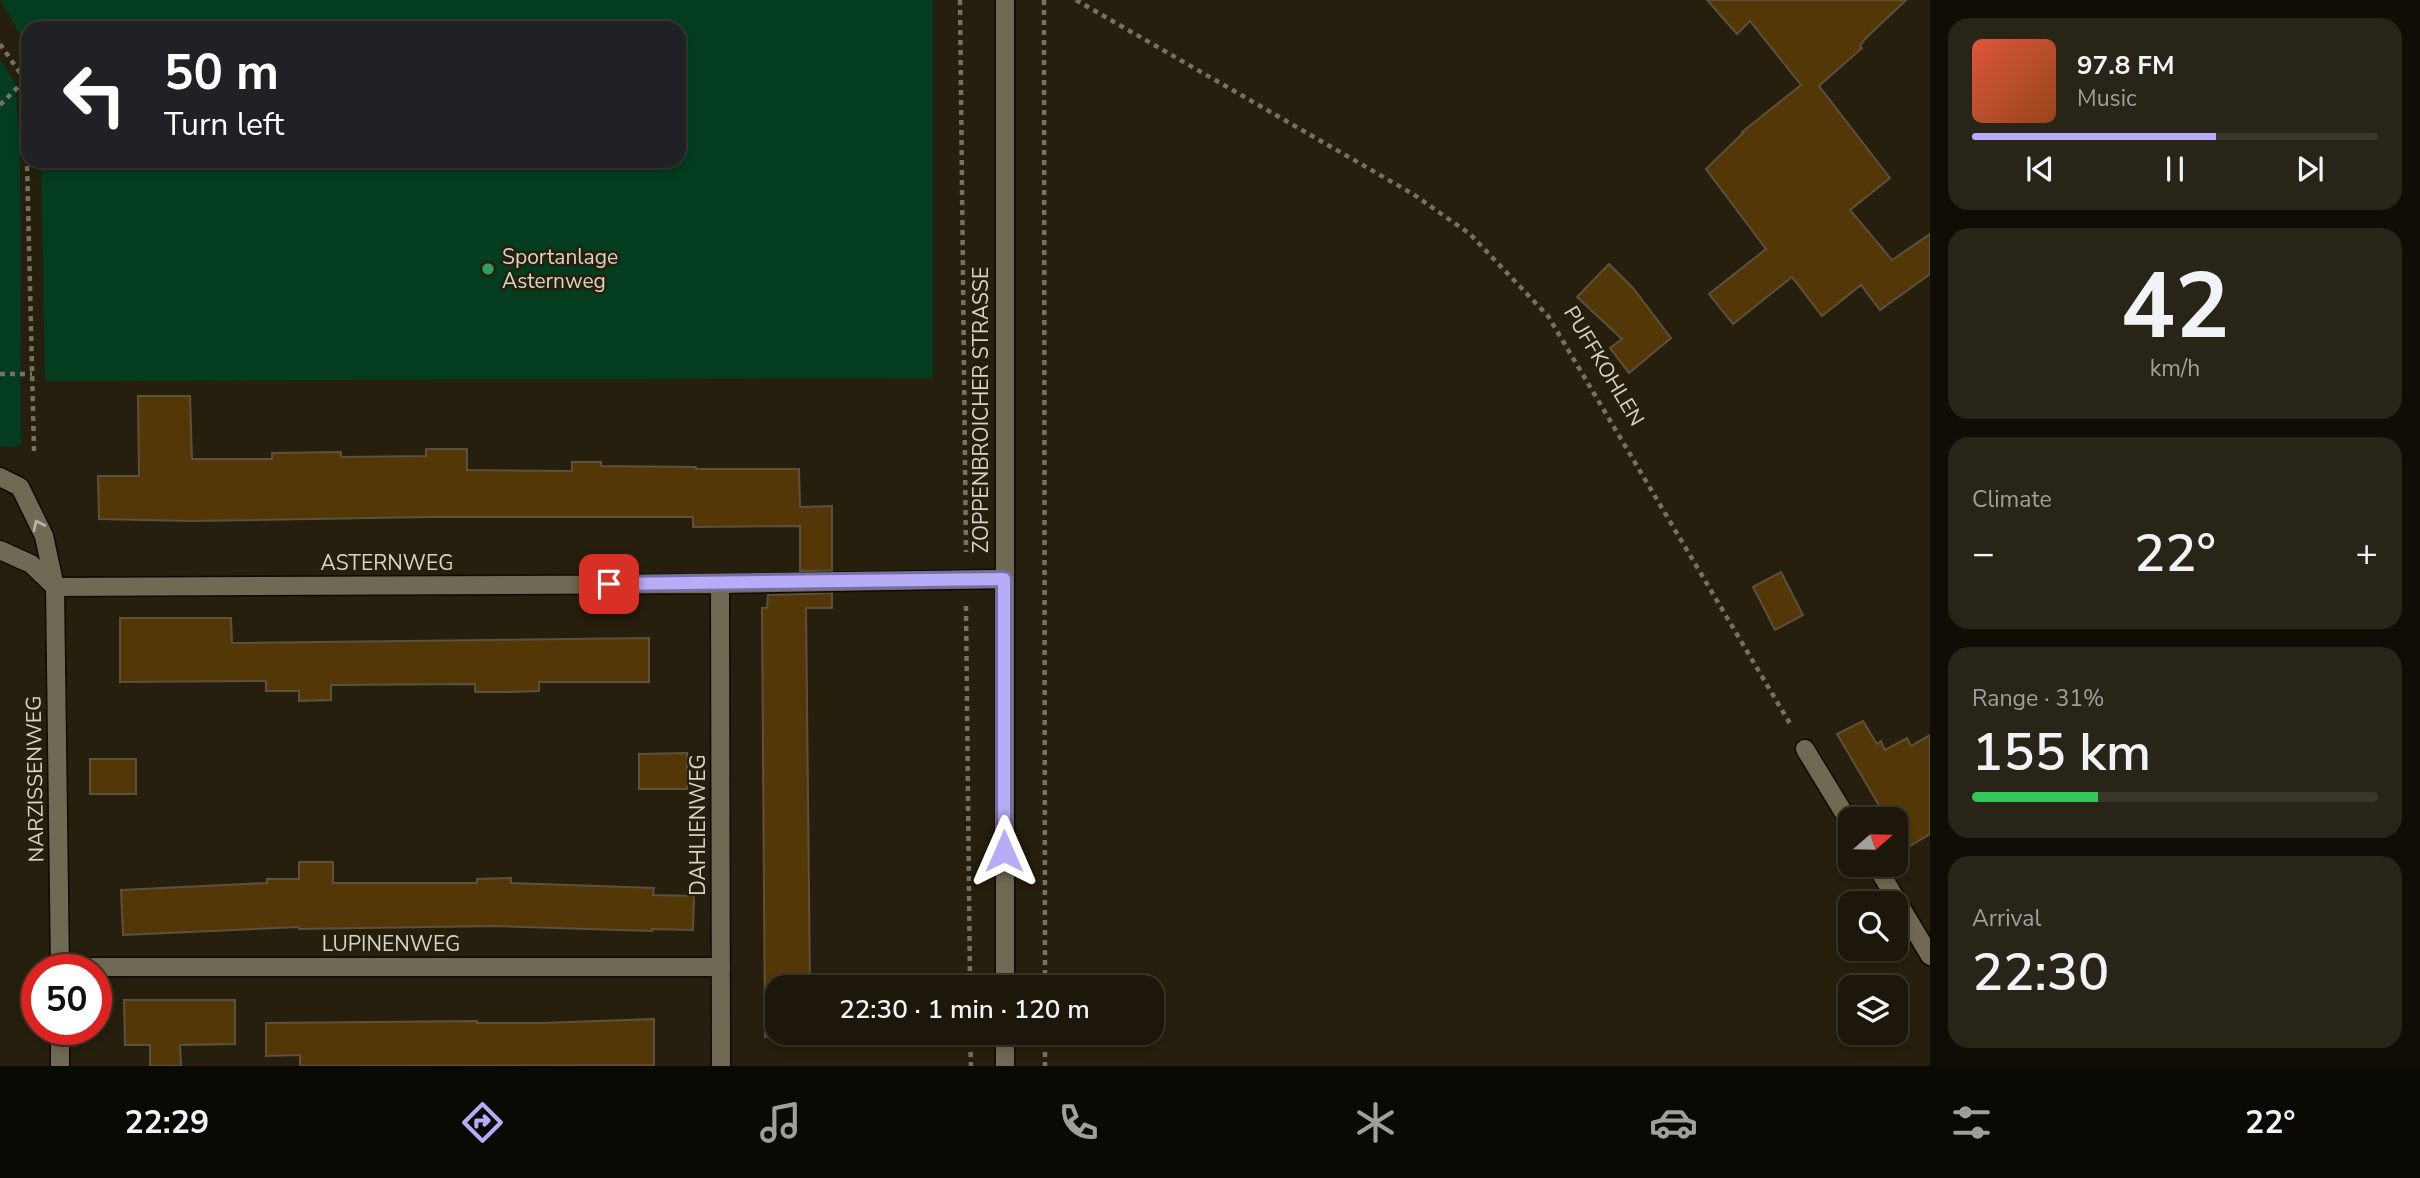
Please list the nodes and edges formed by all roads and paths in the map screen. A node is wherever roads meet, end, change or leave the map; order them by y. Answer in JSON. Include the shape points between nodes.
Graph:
{"nodes":[{"id":1,"x":960,"y":0,"type":"edge"},
{"id":2,"x":1004,"y":0,"type":"edge"},
{"id":3,"x":1044,"y":0,"type":"edge"},
{"id":4,"x":1076,"y":0,"type":"edge"},
{"id":5,"x":0,"y":44,"type":"edge"},
{"id":6,"x":21,"y":74,"type":"edge"},
{"id":7,"x":21,"y":84,"type":"edge"},
{"id":8,"x":0,"y":105,"type":"edge"},
{"id":9,"x":27,"y":168,"type":"edge"},
{"id":10,"x":0,"y":374,"type":"edge"},
{"id":11,"x":32,"y":374,"type":"junction"},
{"id":12,"x":34,"y":451,"type":"dead end"},
{"id":13,"x":0,"y":477,"type":"edge"},
{"id":14,"x":0,"y":550,"type":"edge"},
{"id":15,"x":1004,"y":579,"type":"junction"},
{"id":16,"x":966,"y":580,"type":"junction"},
{"id":17,"x":720,"y":584,"type":"junction"},
{"id":18,"x":55,"y":587,"type":"junction"},
{"id":19,"x":1805,"y":749,"type":"joint"},
{"id":20,"x":1840,"y":807,"type":"edge"},
{"id":21,"x":1883,"y":877,"type":"edge"},
{"id":22,"x":60,"y":954,"type":"edge"},
{"id":23,"x":1930,"y":956,"type":"edge"},
{"id":24,"x":721,"y":967,"type":"junction"},
{"id":25,"x":112,"y":968,"type":"edge"},
{"id":26,"x":970,"y":975,"type":"edge"},
{"id":27,"x":1005,"y":975,"type":"edge"},
{"id":28,"x":1045,"y":975,"type":"edge"},
{"id":29,"x":60,"y":1045,"type":"edge"},
{"id":30,"x":970,"y":1045,"type":"edge"},
{"id":31,"x":1005,"y":1045,"type":"edge"},
{"id":32,"x":1045,"y":1045,"type":"edge"},
{"id":33,"x":60,"y":1066,"type":"edge"},
{"id":34,"x":721,"y":1066,"type":"edge"},
{"id":35,"x":971,"y":1066,"type":"edge"},
{"id":36,"x":1005,"y":1066,"type":"edge"},
{"id":37,"x":1045,"y":1066,"type":"edge"}],
"edges":[{"from":1,"to":16,"type":"path"},
{"from":2,"to":15,"type":"street","name":"ZOPPENBROICHER STRASSE"},
{"from":3,"to":28,"type":"path"},
{"from":4,"to":19,"type":"path","name":"PUFFKOHLEN","via":[[1413,194],[1470,234],[1548,316]]},
{"from":5,"to":6,"type":"path"},
{"from":7,"to":8,"type":"path"},
{"from":9,"to":11,"type":"path"},
{"from":10,"to":11,"type":"path"},
{"from":11,"to":12,"type":"path"},
{"from":18,"to":13,"type":"street","one_way":true,"via":[[44,536],[20,487]]},
{"from":14,"to":18,"type":"street","via":[[31,564]]},
{"from":15,"to":16,"type":"street","name":"ASTERNWEG"},
{"from":15,"to":27,"type":"street","name":"ZOPPENBROICHER STRASSE"},
{"from":16,"to":17,"type":"street","name":"ASTERNWEG"},
{"from":16,"to":26,"type":"path"},
{"from":17,"to":18,"type":"street","name":"ASTERNWEG"},
{"from":17,"to":24,"type":"street","name":"DAHLIENWEG"},
{"from":18,"to":22,"type":"street","name":"NARZISSENWEG"},
{"from":19,"to":20,"type":"street"},
{"from":21,"to":23,"type":"street"},
{"from":24,"to":25,"type":"street","name":"LUPINENWEG"},
{"from":24,"to":34,"type":"street","name":"DAHLIENWEG"},
{"from":29,"to":33,"type":"street"},
{"from":30,"to":35,"type":"path"},
{"from":31,"to":36,"type":"street"},
{"from":32,"to":37,"type":"path"}]}
